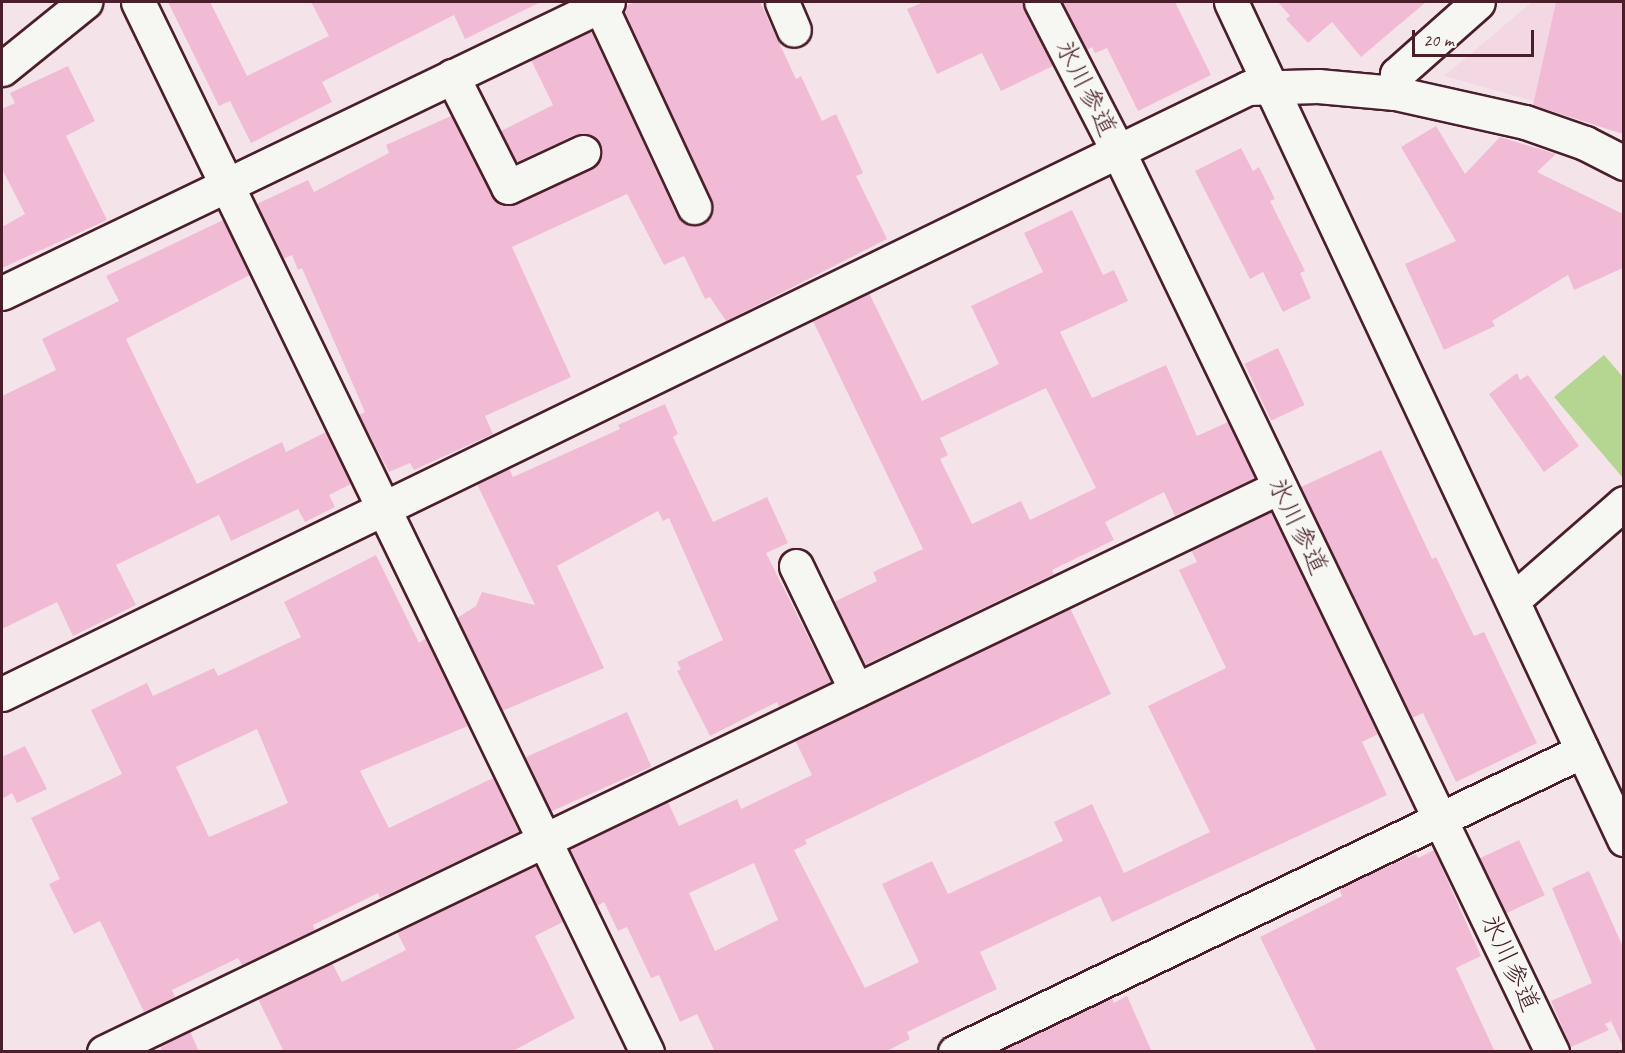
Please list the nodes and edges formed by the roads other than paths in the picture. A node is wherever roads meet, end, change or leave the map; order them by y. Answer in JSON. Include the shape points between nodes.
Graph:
{"nodes":[{"id":1,"x":85,"y":2,"type":"edge"},
{"id":2,"x":138,"y":2,"type":"edge"},
{"id":3,"x":1041,"y":2,"type":"edge"},
{"id":4,"x":1231,"y":2,"type":"edge"},
{"id":5,"x":1478,"y":2,"type":"edge"},
{"id":6,"x":604,"y":3,"type":"edge"},
{"id":7,"x":2,"y":69,"type":"edge"},
{"id":8,"x":452,"y":76,"type":"junction"},
{"id":9,"x":1273,"y":86,"type":"junction"},
{"id":10,"x":1395,"y":93,"type":"junction"},
{"id":11,"x":583,"y":152,"type":"dead end"},
{"id":12,"x":1119,"y":153,"type":"junction"},
{"id":13,"x":1623,"y":163,"type":"edge"},
{"id":14,"x":228,"y":184,"type":"junction"},
{"id":15,"x":694,"y":207,"type":"dead end"},
{"id":16,"x":2,"y":293,"type":"edge"},
{"id":17,"x":1279,"y":487,"type":"junction"},
{"id":18,"x":1623,"y":503,"type":"edge"},
{"id":19,"x":383,"y":507,"type":"junction"},
{"id":20,"x":796,"y":566,"type":"dead end"},
{"id":21,"x":1514,"y":599,"type":"junction"},
{"id":22,"x":856,"y":690,"type":"junction"},
{"id":23,"x":2,"y":694,"type":"edge"},
{"id":24,"x":1582,"y":751,"type":"junction"},
{"id":25,"x":1442,"y":818,"type":"junction"},
{"id":26,"x":546,"y":839,"type":"junction"},
{"id":27,"x":1623,"y":839,"type":"edge"},
{"id":28,"x":104,"y":1052,"type":"edge"},
{"id":29,"x":647,"y":1052,"type":"edge"},
{"id":30,"x":956,"y":1052,"type":"edge"},
{"id":31,"x":1552,"y":1052,"type":"edge"}],
"edges":[{"from":1,"to":7,"type":"street"},
{"from":2,"to":14,"type":"street"},
{"from":3,"to":12,"type":"street","name":"氷川参道"},
{"from":4,"to":9,"type":"street"},
{"from":5,"to":10,"type":"street","via":[[1397,74]]},
{"from":6,"to":8,"type":"street"},
{"from":6,"to":15,"type":"street"},
{"from":8,"to":11,"type":"street","via":[[508,187]]},
{"from":8,"to":14,"type":"street"},
{"from":9,"to":10,"type":"street"},
{"from":9,"to":12,"type":"street","via":[[1248,88]]},
{"from":9,"to":21,"type":"street","via":[[1365,289]]},
{"from":10,"to":13,"type":"street","via":[[1525,122],[1585,142]]},
{"from":12,"to":17,"type":"street","name":"氷川参道"},
{"from":12,"to":19,"type":"street"},
{"from":14,"to":16,"type":"street"},
{"from":14,"to":19,"type":"street"},
{"from":17,"to":22,"type":"street"},
{"from":17,"to":25,"type":"street","name":"氷川参道"},
{"from":18,"to":21,"type":"street"},
{"from":19,"to":23,"type":"street"},
{"from":19,"to":26,"type":"street"},
{"from":20,"to":22,"type":"street"},
{"from":21,"to":24,"type":"street"},
{"from":22,"to":26,"type":"street"},
{"from":24,"to":25,"type":"street"},
{"from":24,"to":27,"type":"street"},
{"from":25,"to":30,"type":"street"},
{"from":25,"to":31,"type":"street","name":"氷川参道"},
{"from":26,"to":28,"type":"street"},
{"from":26,"to":29,"type":"street"}]}
